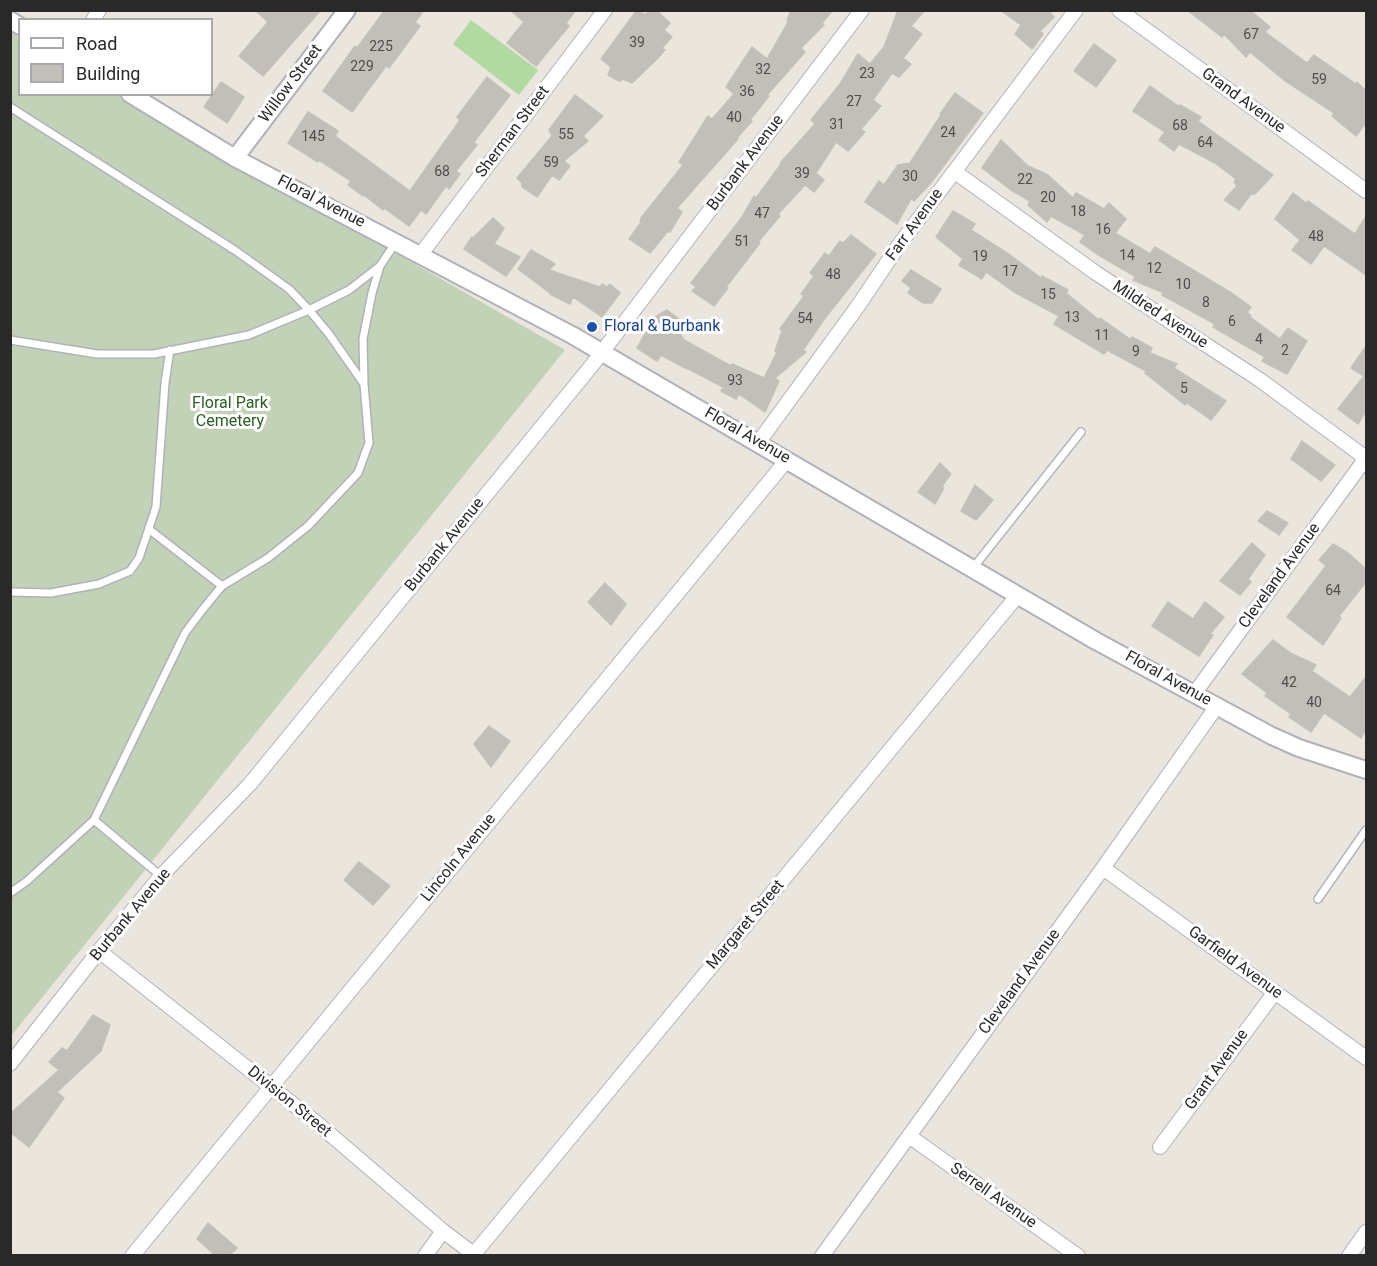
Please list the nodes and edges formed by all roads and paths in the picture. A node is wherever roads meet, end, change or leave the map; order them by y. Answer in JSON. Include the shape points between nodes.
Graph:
{"nodes":[{"id":1,"x":347,"y":10,"type":"edge"},
{"id":2,"x":605,"y":10,"type":"edge"},
{"id":3,"x":862,"y":10,"type":"edge"},
{"id":4,"x":1076,"y":10,"type":"edge"},
{"id":5,"x":1119,"y":10,"type":"edge"},
{"id":6,"x":133,"y":96,"type":"edge"},
{"id":7,"x":10,"y":106,"type":"edge"},
{"id":8,"x":235,"y":158,"type":"junction"},
{"id":9,"x":955,"y":171,"type":"junction"},
{"id":10,"x":1366,"y":191,"type":"edge"},
{"id":11,"x":396,"y":241,"type":"junction"},
{"id":12,"x":421,"y":254,"type":"junction"},
{"id":13,"x":380,"y":266,"type":"junction"},
{"id":14,"x":309,"y":310,"type":"junction"},
{"id":15,"x":12,"y":342,"type":"edge"},
{"id":16,"x":170,"y":350,"type":"junction"},
{"id":17,"x":603,"y":352,"type":"junction"},
{"id":18,"x":364,"y":384,"type":"junction"},
{"id":19,"x":1081,"y":432,"type":"dead end"},
{"id":20,"x":758,"y":443,"type":"junction"},
{"id":21,"x":1366,"y":458,"type":"edge"},
{"id":22,"x":787,"y":460,"type":"junction"},
{"id":23,"x":150,"y":530,"type":"junction"},
{"id":24,"x":973,"y":568,"type":"junction"},
{"id":25,"x":222,"y":586,"type":"junction"},
{"id":26,"x":10,"y":592,"type":"edge"},
{"id":27,"x":1018,"y":595,"type":"junction"},
{"id":28,"x":1194,"y":694,"type":"junction"},
{"id":29,"x":1217,"y":706,"type":"junction"},
{"id":30,"x":1366,"y":770,"type":"edge"},
{"id":31,"x":94,"y":820,"type":"junction"},
{"id":32,"x":1366,"y":830,"type":"edge"},
{"id":33,"x":1103,"y":868,"type":"junction"},
{"id":34,"x":161,"y":876,"type":"junction"},
{"id":35,"x":10,"y":893,"type":"edge"},
{"id":36,"x":1318,"y":899,"type":"dead end"},
{"id":37,"x":99,"y":951,"type":"junction"},
{"id":38,"x":1275,"y":992,"type":"junction"},
{"id":39,"x":1366,"y":1058,"type":"edge"},
{"id":40,"x":10,"y":1064,"type":"edge"},
{"id":41,"x":271,"y":1087,"type":"junction"},
{"id":42,"x":909,"y":1136,"type":"junction"},
{"id":43,"x":1160,"y":1147,"type":"dead end"},
{"id":44,"x":443,"y":1232,"type":"junction"},
{"id":45,"x":1366,"y":1232,"type":"edge"},
{"id":46,"x":475,"y":1255,"type":"edge"},
{"id":47,"x":132,"y":1256,"type":"edge"},
{"id":48,"x":425,"y":1256,"type":"edge"},
{"id":49,"x":822,"y":1256,"type":"edge"},
{"id":50,"x":1078,"y":1256,"type":"edge"},
{"id":51,"x":1349,"y":1256,"type":"edge"}],
"edges":[{"from":1,"to":8,"type":"street","name":"Willow Street"},
{"from":2,"to":12,"type":"street","name":"Sherman Street"},
{"from":3,"to":17,"type":"street","name":"Burbank Avenue"},
{"from":4,"to":9,"type":"street","name":"Farr Avenue"},
{"from":5,"to":10,"type":"street","name":"Grand Avenue"},
{"from":6,"to":8,"type":"street","name":"Floral Avenue"},
{"from":7,"to":14,"type":"lane","via":[[236,251],[289,289]]},
{"from":8,"to":11,"type":"street","name":"Floral Avenue"},
{"from":9,"to":20,"type":"street","name":"Farr Avenue"},
{"from":9,"to":21,"type":"street","name":"Mildred Avenue","via":[[1096,273],[1260,380]]},
{"from":11,"to":12,"type":"street","name":"Floral Avenue"},
{"from":11,"to":13,"type":"lane"},
{"from":12,"to":17,"type":"street","name":"Floral Avenue"},
{"from":13,"to":14,"type":"lane","via":[[349,290]]},
{"from":13,"to":18,"type":"lane","via":[[363,339]]},
{"from":14,"to":16,"type":"lane","via":[[249,335]]},
{"from":14,"to":18,"type":"lane"},
{"from":15,"to":16,"type":"lane","via":[[97,354],[154,354]]},
{"from":16,"to":23,"type":"lane","via":[[156,507]]},
{"from":17,"to":20,"type":"street","name":"Floral Avenue"},
{"from":17,"to":34,"type":"street","name":"Burbank Avenue","via":[[250,784]]},
{"from":18,"to":25,"type":"lane","via":[[369,443],[358,473],[308,526],[268,558]]},
{"from":19,"to":24,"type":"lane"},
{"from":20,"to":22,"type":"street","name":"Floral Avenue"},
{"from":21,"to":28,"type":"street","name":"Cleveland Avenue"},
{"from":22,"to":24,"type":"street","name":"Floral Avenue"},
{"from":22,"to":41,"type":"street","name":"Lincoln Avenue"},
{"from":23,"to":25,"type":"lane"},
{"from":23,"to":26,"type":"lane","via":[[130,571],[99,584],[70,590]]},
{"from":24,"to":27,"type":"street","name":"Floral Avenue"},
{"from":25,"to":31,"type":"lane","via":[[185,633]]},
{"from":27,"to":28,"type":"street","name":"Floral Avenue"},
{"from":27,"to":46,"type":"street","name":"Margaret Street"},
{"from":28,"to":29,"type":"street","name":"Floral Avenue"},
{"from":29,"to":30,"type":"street","name":"Floral Avenue","via":[[1299,748]]},
{"from":29,"to":33,"type":"street","name":"Cleveland Avenue"},
{"from":31,"to":34,"type":"lane"},
{"from":31,"to":35,"type":"lane"},
{"from":32,"to":36,"type":"lane"},
{"from":33,"to":38,"type":"street","name":"Garfield Avenue"},
{"from":33,"to":42,"type":"street","name":"Cleveland Avenue"},
{"from":34,"to":37,"type":"street","name":"Burbank Avenue"},
{"from":37,"to":40,"type":"street","name":"Burbank Avenue"},
{"from":37,"to":41,"type":"street","name":"Division Street"},
{"from":38,"to":39,"type":"street","name":"Garfield Avenue"},
{"from":38,"to":43,"type":"street","name":"Grant Avenue"},
{"from":41,"to":44,"type":"street","name":"Division Street"},
{"from":41,"to":47,"type":"street","name":"Lincoln Avenue"},
{"from":42,"to":49,"type":"street","name":"Cleveland Avenue"},
{"from":42,"to":50,"type":"street","name":"Serrell Avenue"},
{"from":44,"to":46,"type":"street","name":"Division Street"},
{"from":44,"to":48,"type":"street"},
{"from":45,"to":51,"type":"street"}]}
